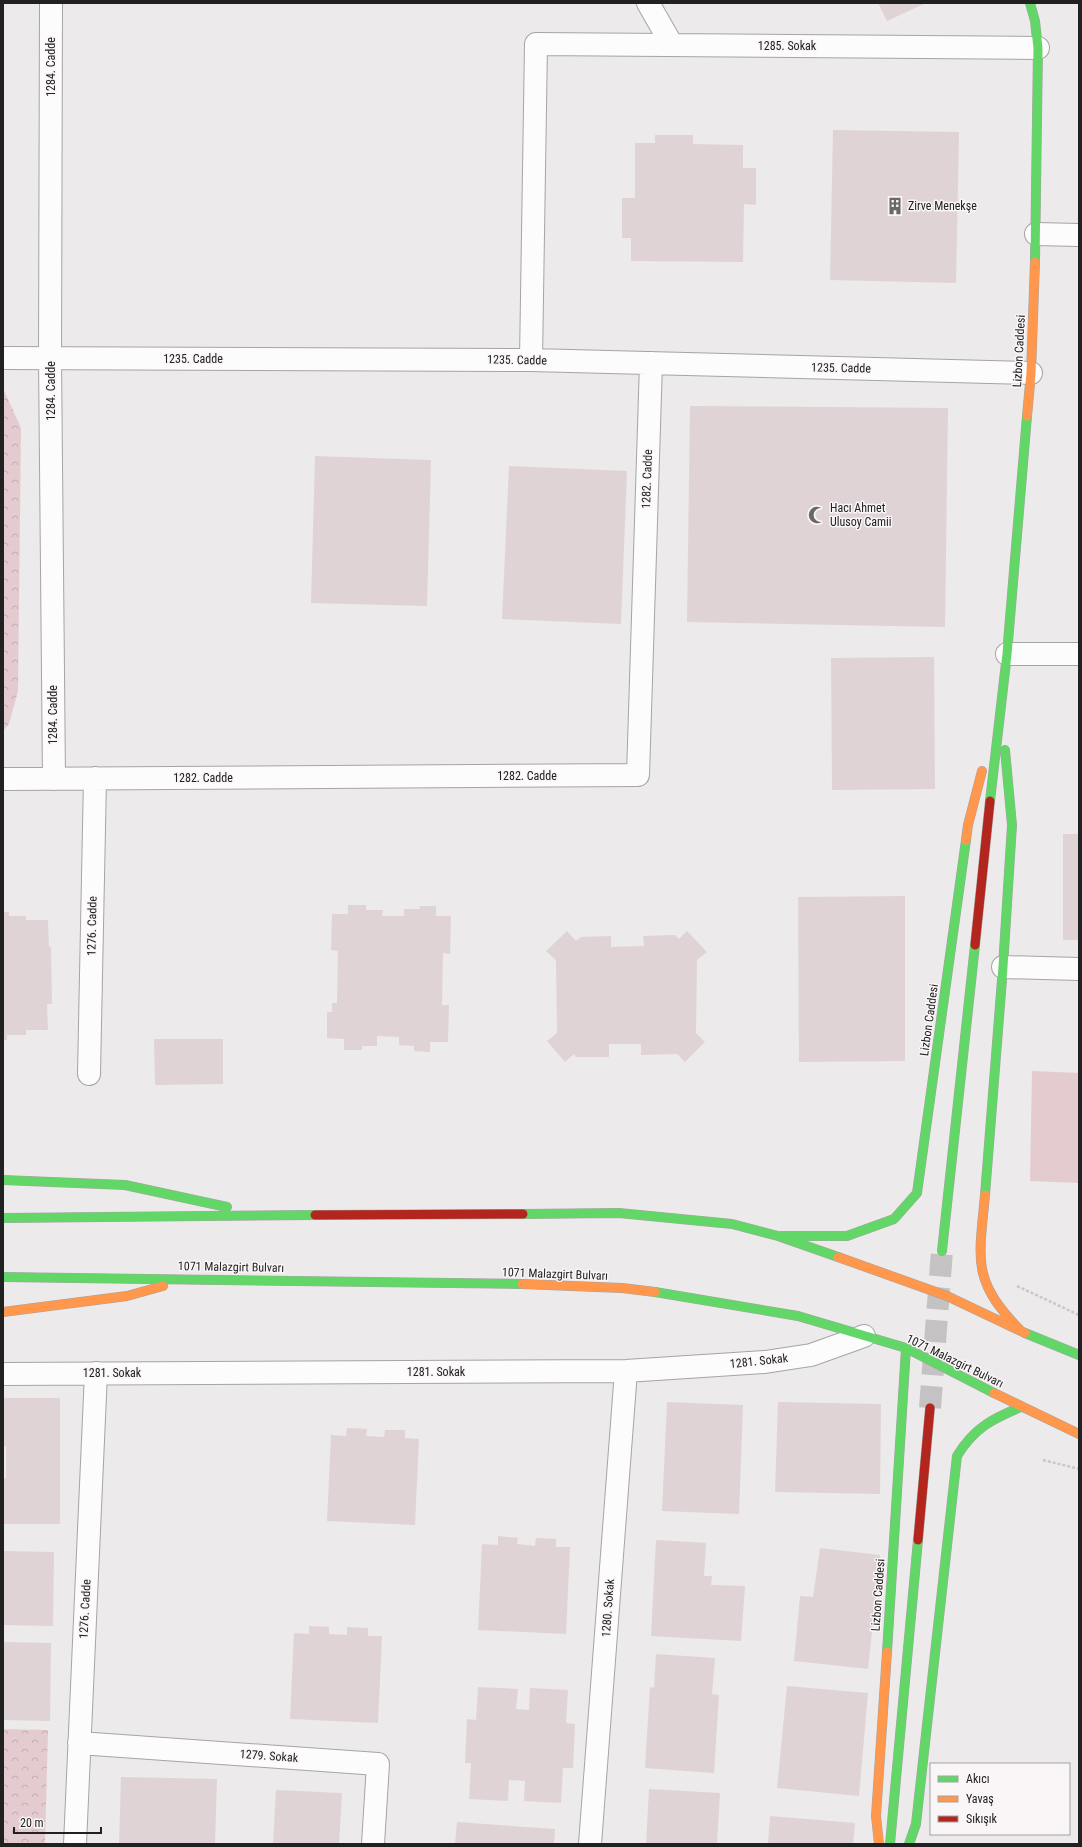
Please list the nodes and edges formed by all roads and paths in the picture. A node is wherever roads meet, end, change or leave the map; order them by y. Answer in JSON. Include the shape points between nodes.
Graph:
{"nodes":[{"id":1,"x":51,"y":3,"type":"edge"},
{"id":2,"x":648,"y":3,"type":"edge"},
{"id":3,"x":1030,"y":3,"type":"edge"},
{"id":4,"x":672,"y":45,"type":"junction"},
{"id":5,"x":1038,"y":48,"type":"junction"},
{"id":6,"x":1036,"y":234,"type":"junction"},
{"id":7,"x":1079,"y":235,"type":"edge"},
{"id":8,"x":3,"y":358,"type":"edge"},
{"id":9,"x":50,"y":359,"type":"junction"},
{"id":10,"x":531,"y":360,"type":"junction"},
{"id":11,"x":651,"y":363,"type":"junction"},
{"id":12,"x":1031,"y":373,"type":"junction"},
{"id":13,"x":1007,"y":654,"type":"junction"},
{"id":14,"x":1079,"y":654,"type":"edge"},
{"id":15,"x":1001,"y":700,"type":"junction"},
{"id":16,"x":95,"y":778,"type":"junction"},
{"id":17,"x":3,"y":779,"type":"edge"},
{"id":18,"x":54,"y":779,"type":"junction"},
{"id":19,"x":1003,"y":967,"type":"junction"},
{"id":20,"x":1079,"y":969,"type":"edge"},
{"id":21,"x":89,"y":1074,"type":"dead end"},
{"id":22,"x":3,"y":1180,"type":"edge"},
{"id":23,"x":266,"y":1215,"type":"junction"},
{"id":24,"x":3,"y":1218,"type":"edge"},
{"id":25,"x":778,"y":1236,"type":"junction"},
{"id":26,"x":942,"y":1251,"type":"tunnel mouth"},
{"id":27,"x":3,"y":1277,"type":"edge"},
{"id":28,"x":194,"y":1278,"type":"junction"},
{"id":29,"x":3,"y":1312,"type":"edge"},
{"id":30,"x":1022,"y":1332,"type":"junction"},
{"id":31,"x":864,"y":1336,"type":"junction"},
{"id":32,"x":906,"y":1348,"type":"junction"},
{"id":33,"x":1079,"y":1355,"type":"edge"},
{"id":34,"x":626,"y":1371,"type":"junction"},
{"id":35,"x":96,"y":1373,"type":"junction"},
{"id":36,"x":3,"y":1374,"type":"edge"},
{"id":37,"x":1021,"y":1407,"type":"junction"},
{"id":38,"x":930,"y":1408,"type":"tunnel mouth"},
{"id":39,"x":1079,"y":1434,"type":"edge"},
{"id":40,"x":1043,"y":1460,"type":"dead end"},
{"id":41,"x":1079,"y":1469,"type":"edge"},
{"id":42,"x":79,"y":1743,"type":"junction"},
{"id":43,"x":75,"y":1844,"type":"edge"},
{"id":44,"x":372,"y":1844,"type":"edge"},
{"id":45,"x":590,"y":1844,"type":"edge"},
{"id":46,"x":878,"y":1844,"type":"edge"},
{"id":47,"x":890,"y":1844,"type":"edge"},
{"id":48,"x":909,"y":1844,"type":"edge"}],
"edges":[{"from":1,"to":9,"type":"street","name":"1284. Cadde"},
{"from":2,"to":4,"type":"street"},
{"from":3,"to":5,"type":"main road","name":"Lizbon Caddesi"},
{"from":4,"to":5,"type":"street","name":"1285. Sokak"},
{"from":4,"to":10,"type":"street","name":"1285. Sokak","via":[[536,44]]},
{"from":5,"to":6,"type":"main road","name":"Lizbon Caddesi"},
{"from":6,"to":7,"type":"street"},
{"from":6,"to":12,"type":"main road","name":"Lizbon Caddesi"},
{"from":8,"to":9,"type":"street","name":"1235. Cadde"},
{"from":9,"to":10,"type":"street","name":"1235. Cadde"},
{"from":9,"to":18,"type":"street","name":"1284. Cadde"},
{"from":10,"to":11,"type":"street","name":"1235. Cadde"},
{"from":11,"to":12,"type":"street","name":"1235. Cadde"},
{"from":11,"to":16,"type":"street","name":"1282. Cadde","via":[[638,775]]},
{"from":12,"to":13,"type":"main road","name":"Lizbon Caddesi"},
{"from":13,"to":14,"type":"street"},
{"from":13,"to":15,"type":"main road","name":"Lizbon Caddesi"},
{"from":15,"to":19,"type":"main road","name":"Lizbon Caddesi","via":[[1012,825]]},
{"from":15,"to":25,"type":"main road","name":"Lizbon Caddesi","via":[[968,825],[917,1193],[894,1219],[847,1236]]},
{"from":15,"to":26,"type":"main road","name":"Lizbon Caddesi"},
{"from":16,"to":18,"type":"street","name":"1282. Cadde"},
{"from":16,"to":21,"type":"street","name":"1276. Cadde"},
{"from":17,"to":18,"type":"street","name":"1282. Cadde"},
{"from":19,"to":20,"type":"street"},
{"from":19,"to":30,"type":"main road","name":"Lizbon Caddesi","via":[[981,1269],[988,1288],[1001,1310]]},
{"from":22,"to":23,"type":"main road","via":[[125,1185]]},
{"from":23,"to":24,"type":"main road"},
{"from":23,"to":25,"type":"main road","via":[[619,1213],[732,1224]]},
{"from":25,"to":30,"type":"main road","via":[[947,1296]]},
{"from":27,"to":28,"type":"main road","name":"1071 Malazgirt Bulvarı"},
{"from":28,"to":29,"type":"main road","via":[[126,1296]]},
{"from":28,"to":31,"type":"main road","name":"1071 Malazgirt Bulvarı","via":[[622,1288],[798,1316]]},
{"from":30,"to":33,"type":"main road"},
{"from":31,"to":32,"type":"main road","name":"1071 Malazgirt Bulvarı"},
{"from":31,"to":34,"type":"street","name":"1281. Sokak","via":[[811,1355],[764,1362]]},
{"from":32,"to":37,"type":"main road","name":"1071 Malazgirt Bulvarı"},
{"from":32,"to":46,"type":"main road","name":"Lizbon Caddesi","via":[[876,1816]]},
{"from":34,"to":35,"type":"street","name":"1281. Sokak"},
{"from":34,"to":45,"type":"street","name":"1280. Sokak"},
{"from":35,"to":36,"type":"street","name":"1281. Sokak"},
{"from":35,"to":42,"type":"street","name":"1276. Cadde"},
{"from":37,"to":39,"type":"main road","name":"1071 Malazgirt Bulvarı"},
{"from":37,"to":48,"type":"main road","via":[[991,1419],[977,1428],[965,1442],[958,1456],[916,1824]]},
{"from":38,"to":47,"type":"main road"},
{"from":40,"to":41,"type":"path"},
{"from":42,"to":43,"type":"street","name":"1276. Cadde"},
{"from":42,"to":44,"type":"street","name":"1279. Sokak","via":[[378,1764]]}]}
